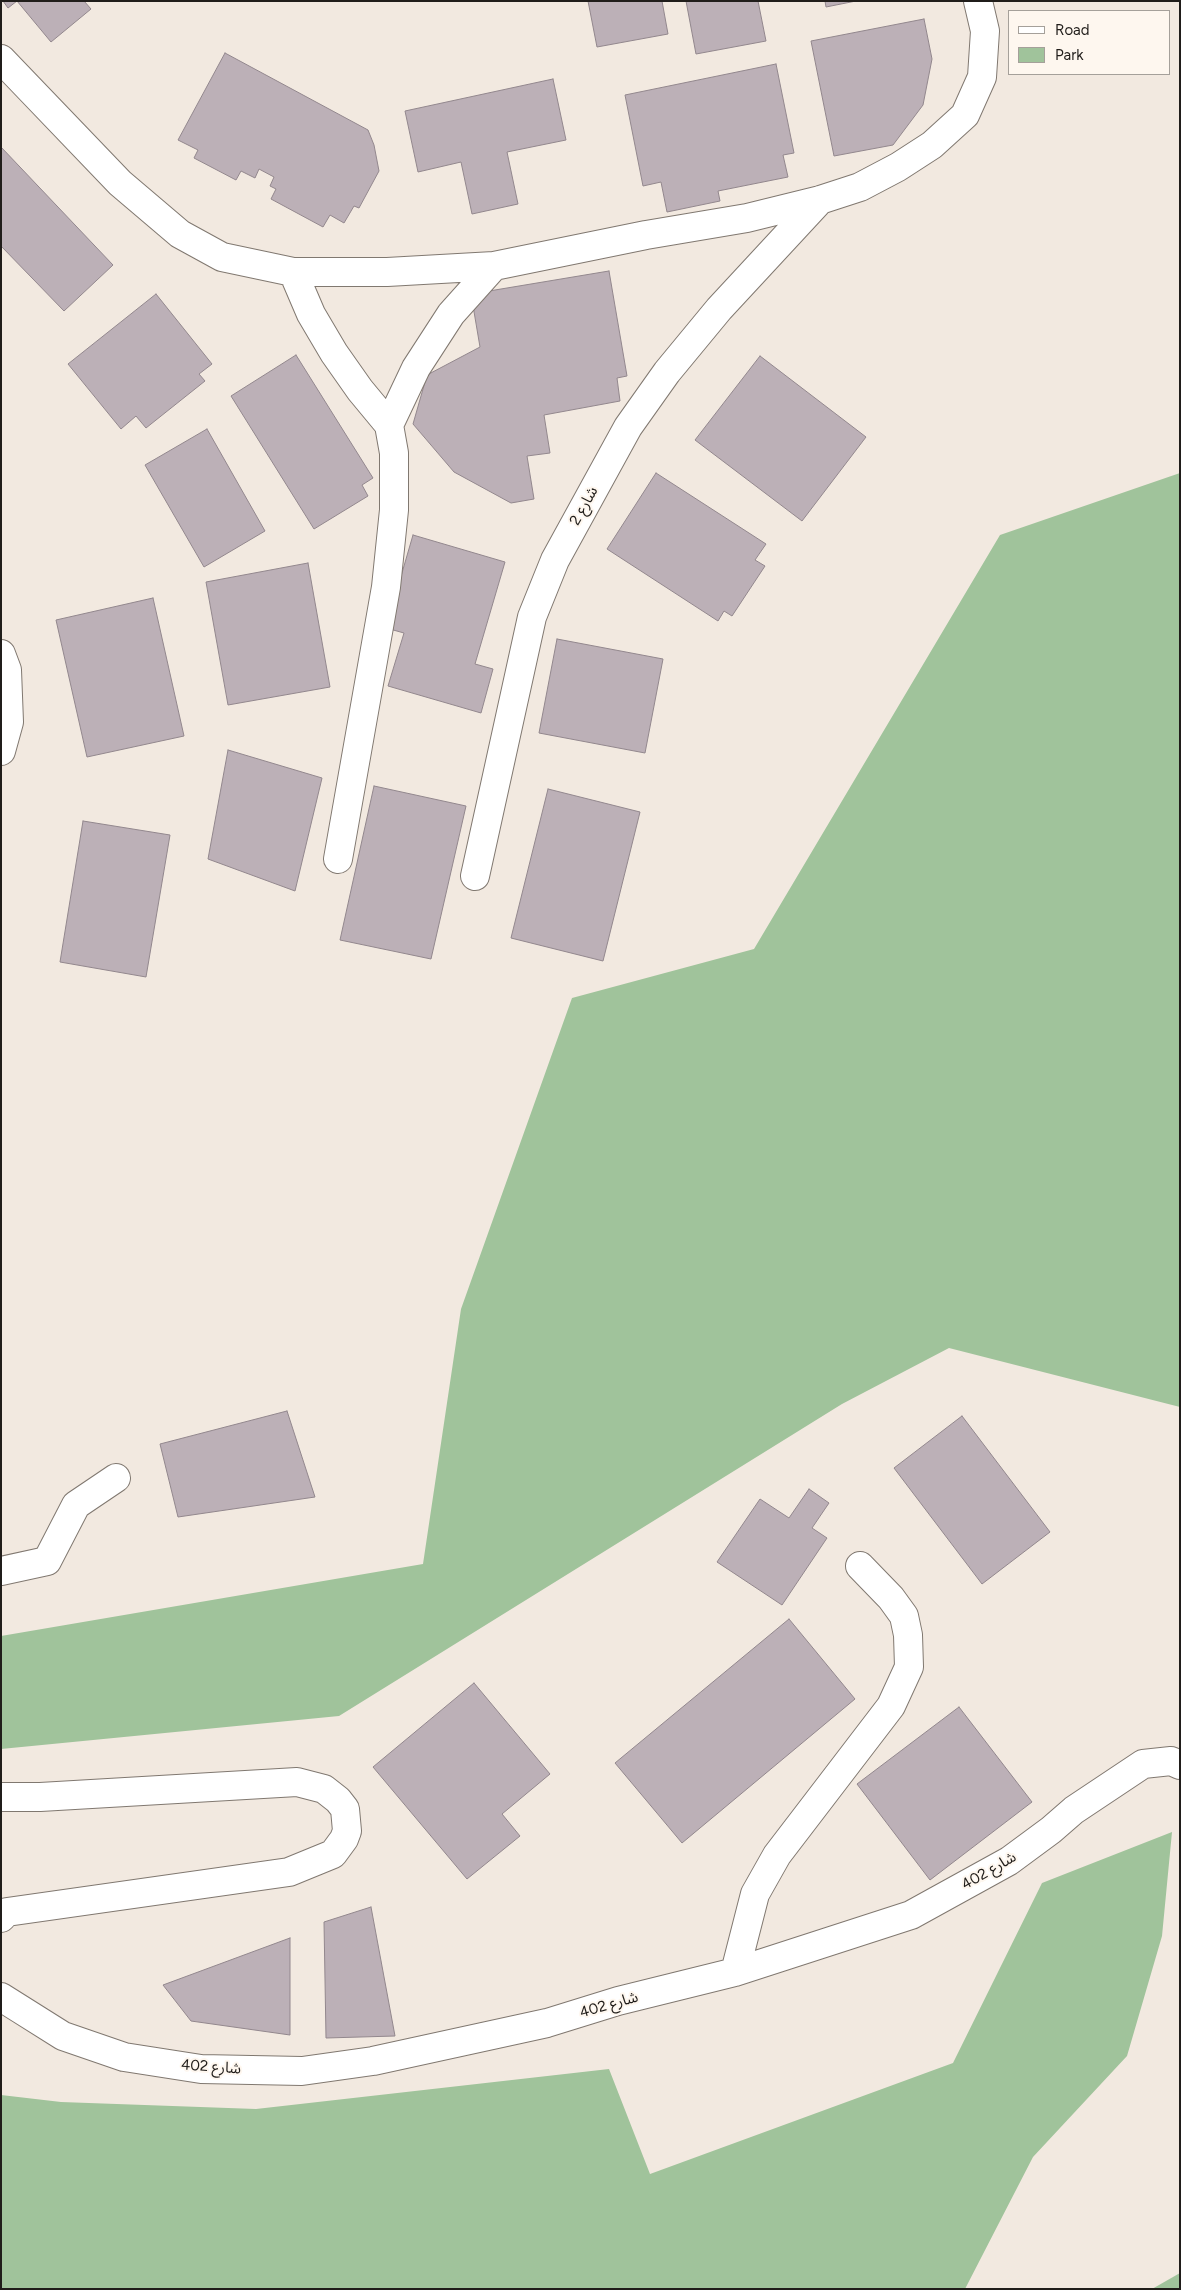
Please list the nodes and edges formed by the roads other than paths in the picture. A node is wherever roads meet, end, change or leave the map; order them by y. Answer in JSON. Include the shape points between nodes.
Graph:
{"nodes":[{"id":1,"x":978,"y":1,"type":"edge"},
{"id":2,"x":1,"y":59,"type":"edge"},
{"id":3,"x":820,"y":200,"type":"junction"},
{"id":4,"x":494,"y":266,"type":"junction"},
{"id":5,"x":293,"y":272,"type":"junction"},
{"id":6,"x":389,"y":425,"type":"junction"},
{"id":7,"x":1,"y":654,"type":"edge"},
{"id":8,"x":1,"y":751,"type":"edge"},
{"id":9,"x":338,"y":859,"type":"dead end"},
{"id":10,"x":475,"y":876,"type":"dead end"},
{"id":11,"x":116,"y":1478,"type":"dead end"},
{"id":12,"x":860,"y":1566,"type":"dead end"},
{"id":13,"x":1,"y":1572,"type":"edge"},
{"id":14,"x":1180,"y":1765,"type":"edge"},
{"id":15,"x":1,"y":1797,"type":"edge"},
{"id":16,"x":1,"y":1918,"type":"edge"},
{"id":17,"x":735,"y":1972,"type":"junction"},
{"id":18,"x":1,"y":1997,"type":"edge"}],
"edges":[{"from":1,"to":3,"type":"street","via":[[985,31],[982,77],[966,115],[932,145],[898,167],[860,186]]},
{"from":2,"to":5,"type":"street","via":[[120,183],[180,234],[222,257]]},
{"from":3,"to":4,"type":"street","via":[[747,218]]},
{"from":3,"to":10,"type":"street","name":"شارع 2","via":[[719,309],[667,372],[628,427],[555,560],[532,617]]},
{"from":4,"to":5,"type":"street","via":[[387,272]]},
{"from":4,"to":6,"type":"street","via":[[452,314],[421,360]]},
{"from":5,"to":6,"type":"street","via":[[334,353]]},
{"from":6,"to":9,"type":"street","via":[[395,478],[386,587]]},
{"from":7,"to":8,"type":"street","via":[[8,670],[9,722]]},
{"from":11,"to":13,"type":"street","via":[[76,1505],[47,1561]]},
{"from":12,"to":17,"type":"street","via":[[904,1616],[909,1667],[891,1706],[777,1855],[755,1894]]},
{"from":14,"to":17,"type":"street","name":"شارع 402","via":[[1171,1761],[1143,1764],[1074,1810],[1009,1861],[911,1915]]},
{"from":15,"to":16,"type":"street","via":[[297,1782],[324,1789],[338,1800],[345,1810],[347,1830],[333,1854],[288,1872],[7,1912]]},
{"from":17,"to":18,"type":"street","name":"شارع 402","via":[[538,2025],[373,2062],[302,2071],[201,2069],[124,2057],[63,2036]]}]}
